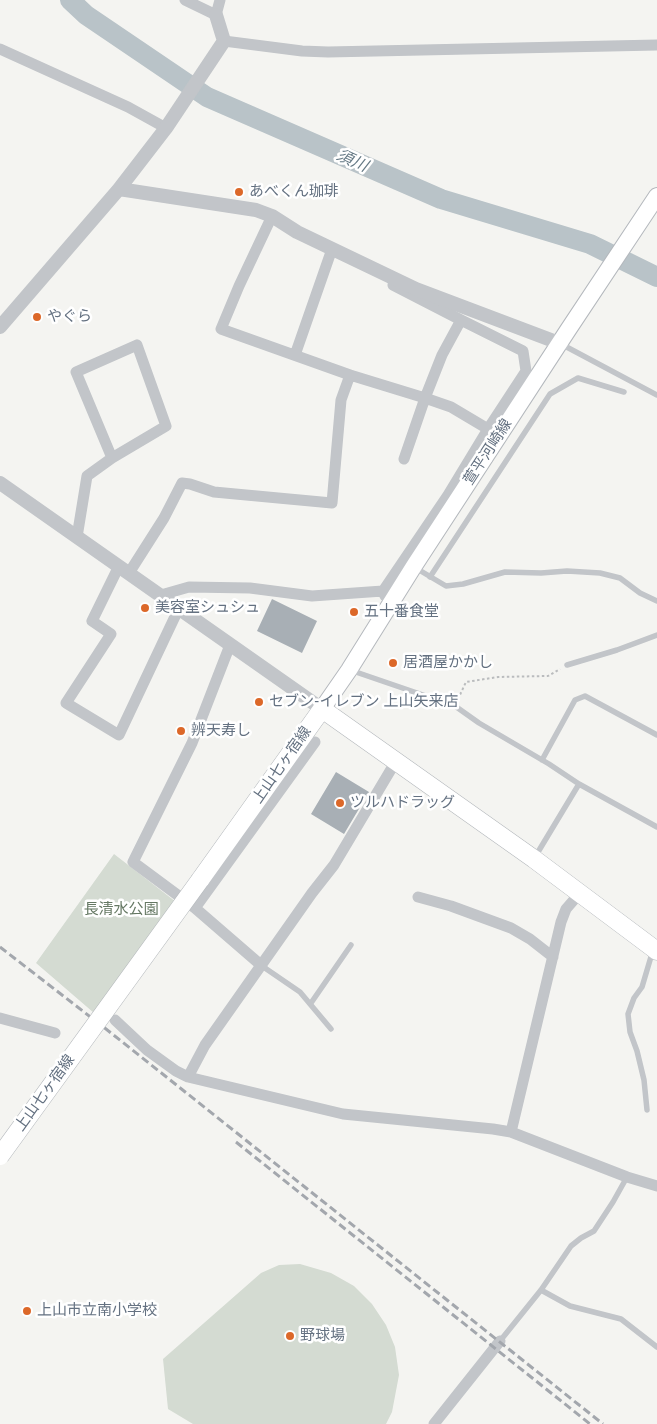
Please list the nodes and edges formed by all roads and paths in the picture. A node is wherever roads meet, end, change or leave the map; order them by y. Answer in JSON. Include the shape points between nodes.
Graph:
{"nodes":[{"id":1,"x":185,"y":0,"type":"edge"},
{"id":2,"x":220,"y":0,"type":"edge"},
{"id":3,"x":216,"y":15,"type":"junction"},
{"id":4,"x":224,"y":41,"type":"junction"},
{"id":5,"x":657,"y":45,"type":"edge"},
{"id":6,"x":0,"y":49,"type":"edge"},
{"id":7,"x":166,"y":128,"type":"junction"},
{"id":8,"x":118,"y":189,"type":"junction"},
{"id":9,"x":657,"y":196,"type":"edge"},
{"id":10,"x":272,"y":216,"type":"junction"},
{"id":11,"x":332,"y":249,"type":"junction"},
{"id":12,"x":375,"y":270,"type":"junction"},
{"id":13,"x":460,"y":320,"type":"junction"},
{"id":14,"x":0,"y":327,"type":"edge"},
{"id":15,"x":563,"y":337,"type":"junction"},
{"id":16,"x":295,"y":355,"type":"junction"},
{"id":17,"x":350,"y":375,"type":"junction"},
{"id":18,"x":624,"y":392,"type":"dead end"},
{"id":19,"x":657,"y":395,"type":"edge"},
{"id":20,"x":425,"y":398,"type":"junction"},
{"id":21,"x":488,"y":430,"type":"junction"},
{"id":22,"x":112,"y":458,"type":"junction"},
{"id":23,"x":404,"y":459,"type":"dead end"},
{"id":24,"x":0,"y":483,"type":"edge"},
{"id":25,"x":77,"y":537,"type":"junction"},
{"id":26,"x":414,"y":566,"type":"junction"},
{"id":27,"x":124,"y":570,"type":"junction"},
{"id":28,"x":430,"y":577,"type":"junction"},
{"id":29,"x":383,"y":590,"type":"junction"},
{"id":30,"x":161,"y":595,"type":"junction"},
{"id":31,"x":657,"y":601,"type":"edge"},
{"id":32,"x":388,"y":607,"type":"junction"},
{"id":33,"x":179,"y":608,"type":"junction"},
{"id":34,"x":657,"y":635,"type":"edge"},
{"id":35,"x":230,"y":645,"type":"junction"},
{"id":36,"x":567,"y":665,"type":"joint"},
{"id":37,"x":349,"y":670,"type":"junction"},
{"id":38,"x":455,"y":706,"type":"junction"},
{"id":39,"x":322,"y":709,"type":"junction"},
{"id":40,"x":657,"y":735,"type":"edge"},
{"id":41,"x":315,"y":742,"type":"dead end"},
{"id":42,"x":542,"y":760,"type":"junction"},
{"id":43,"x":396,"y":761,"type":"junction"},
{"id":44,"x":579,"y":784,"type":"junction"},
{"id":45,"x":657,"y":827,"type":"edge"},
{"id":46,"x":534,"y":859,"type":"junction"},
{"id":47,"x":578,"y":894,"type":"junction"},
{"id":48,"x":418,"y":897,"type":"dead end"},
{"id":49,"x":195,"y":908,"type":"junction"},
{"id":50,"x":351,"y":945,"type":"dead end"},
{"id":51,"x":655,"y":950,"type":"edge"},
{"id":52,"x":553,"y":957,"type":"junction"},
{"id":53,"x":262,"y":966,"type":"junction"},
{"id":54,"x":311,"y":1003,"type":"junction"},
{"id":55,"x":0,"y":1018,"type":"edge"},
{"id":56,"x":115,"y":1020,"type":"dead end"},
{"id":57,"x":331,"y":1028,"type":"dead end"},
{"id":58,"x":55,"y":1033,"type":"dead end"},
{"id":59,"x":188,"y":1077,"type":"junction"},
{"id":60,"x":647,"y":1110,"type":"dead end"},
{"id":61,"x":511,"y":1132,"type":"junction"},
{"id":62,"x":0,"y":1156,"type":"edge"},
{"id":63,"x":627,"y":1177,"type":"junction"},
{"id":64,"x":657,"y":1186,"type":"edge"},
{"id":65,"x":541,"y":1290,"type":"junction"},
{"id":66,"x":500,"y":1341,"type":"joint"},
{"id":67,"x":657,"y":1348,"type":"edge"},
{"id":68,"x":434,"y":1424,"type":"edge"}],
"edges":[{"from":1,"to":3,"type":"street"},
{"from":2,"to":3,"type":"street"},
{"from":3,"to":4,"type":"street"},
{"from":4,"to":5,"type":"street","via":[[302,52]]},
{"from":4,"to":7,"type":"street"},
{"from":6,"to":7,"type":"street"},
{"from":7,"to":8,"type":"street"},
{"from":8,"to":10,"type":"street","via":[[256,210]]},
{"from":8,"to":14,"type":"street"},
{"from":9,"to":15,"type":"main road","name":"萱平河崎線"},
{"from":10,"to":11,"type":"street"},
{"from":10,"to":16,"type":"street","via":[[221,329]]},
{"from":11,"to":12,"type":"street"},
{"from":11,"to":16,"type":"street"},
{"from":12,"to":13,"type":"street","via":[[393,285]]},
{"from":12,"to":15,"type":"street","via":[[416,289]]},
{"from":13,"to":20,"type":"street"},
{"from":13,"to":21,"type":"street","via":[[523,351],[526,371]]},
{"from":15,"to":19,"type":"lane"},
{"from":15,"to":26,"type":"main road","name":"萱平河崎線"},
{"from":16,"to":17,"type":"street"},
{"from":17,"to":20,"type":"street"},
{"from":17,"to":27,"type":"street","via":[[341,400],[332,503],[214,492],[182,483],[164,518]]},
{"from":18,"to":28,"type":"lane","via":[[578,378],[550,394]]},
{"from":20,"to":21,"type":"street","via":[[451,407]]},
{"from":20,"to":23,"type":"street"},
{"from":21,"to":29,"type":"street","via":[[448,496]]},
{"from":22,"to":22,"type":"street","via":[[166,426],[137,345],[76,372]]},
{"from":22,"to":25,"type":"street","via":[[87,476]]},
{"from":24,"to":25,"type":"street"},
{"from":25,"to":27,"type":"street"},
{"from":26,"to":28,"type":"lane"},
{"from":26,"to":32,"type":"main road","name":"萱平河崎線"},
{"from":27,"to":30,"type":"street"},
{"from":27,"to":33,"type":"street","via":[[92,621],[111,634],[66,703],[119,736]]},
{"from":28,"to":31,"type":"lane","via":[[446,586],[505,572],[600,572],[620,578]]},
{"from":29,"to":30,"type":"street","via":[[312,596],[250,588],[189,587]]},
{"from":29,"to":32,"type":"street"},
{"from":30,"to":33,"type":"street"},
{"from":32,"to":37,"type":"main road","name":"萱平河崎線"},
{"from":33,"to":35,"type":"street"},
{"from":34,"to":36,"type":"lane"},
{"from":35,"to":39,"type":"street"},
{"from":35,"to":49,"type":"street","via":[[192,743],[133,862]]},
{"from":36,"to":38,"type":"path","via":[[548,676],[498,677],[466,682]]},
{"from":37,"to":38,"type":"lane"},
{"from":37,"to":39,"type":"main road","name":"萱平河崎線"},
{"from":38,"to":42,"type":"lane"},
{"from":39,"to":43,"type":"main road"},
{"from":39,"to":62,"type":"main road","name":"上山七ヶ宿線","bridge":true},
{"from":40,"to":42,"type":"lane","via":[[585,696],[575,700]]},
{"from":41,"to":49,"type":"street"},
{"from":42,"to":44,"type":"lane"},
{"from":43,"to":46,"type":"main road"},
{"from":43,"to":53,"type":"street","via":[[334,865]]},
{"from":44,"to":45,"type":"lane"},
{"from":44,"to":46,"type":"lane"},
{"from":46,"to":47,"type":"main road"},
{"from":47,"to":51,"type":"main road"},
{"from":47,"to":52,"type":"street","via":[[566,909]]},
{"from":48,"to":52,"type":"street","via":[[511,928]]},
{"from":49,"to":53,"type":"street"},
{"from":50,"to":54,"type":"lane"},
{"from":51,"to":60,"type":"lane","via":[[628,1014],[644,1080]]},
{"from":52,"to":61,"type":"street"},
{"from":53,"to":54,"type":"lane"},
{"from":53,"to":59,"type":"street","via":[[206,1045]]},
{"from":54,"to":57,"type":"lane"},
{"from":55,"to":58,"type":"street"},
{"from":56,"to":59,"type":"street","via":[[148,1050]]},
{"from":59,"to":61,"type":"street","via":[[343,1114]]},
{"from":61,"to":63,"type":"street"},
{"from":63,"to":64,"type":"street"},
{"from":63,"to":65,"type":"lane","via":[[594,1231],[571,1246]]},
{"from":65,"to":66,"type":"lane"},
{"from":65,"to":67,"type":"lane","via":[[570,1306],[621,1319]]},
{"from":66,"to":68,"type":"street"}]}
